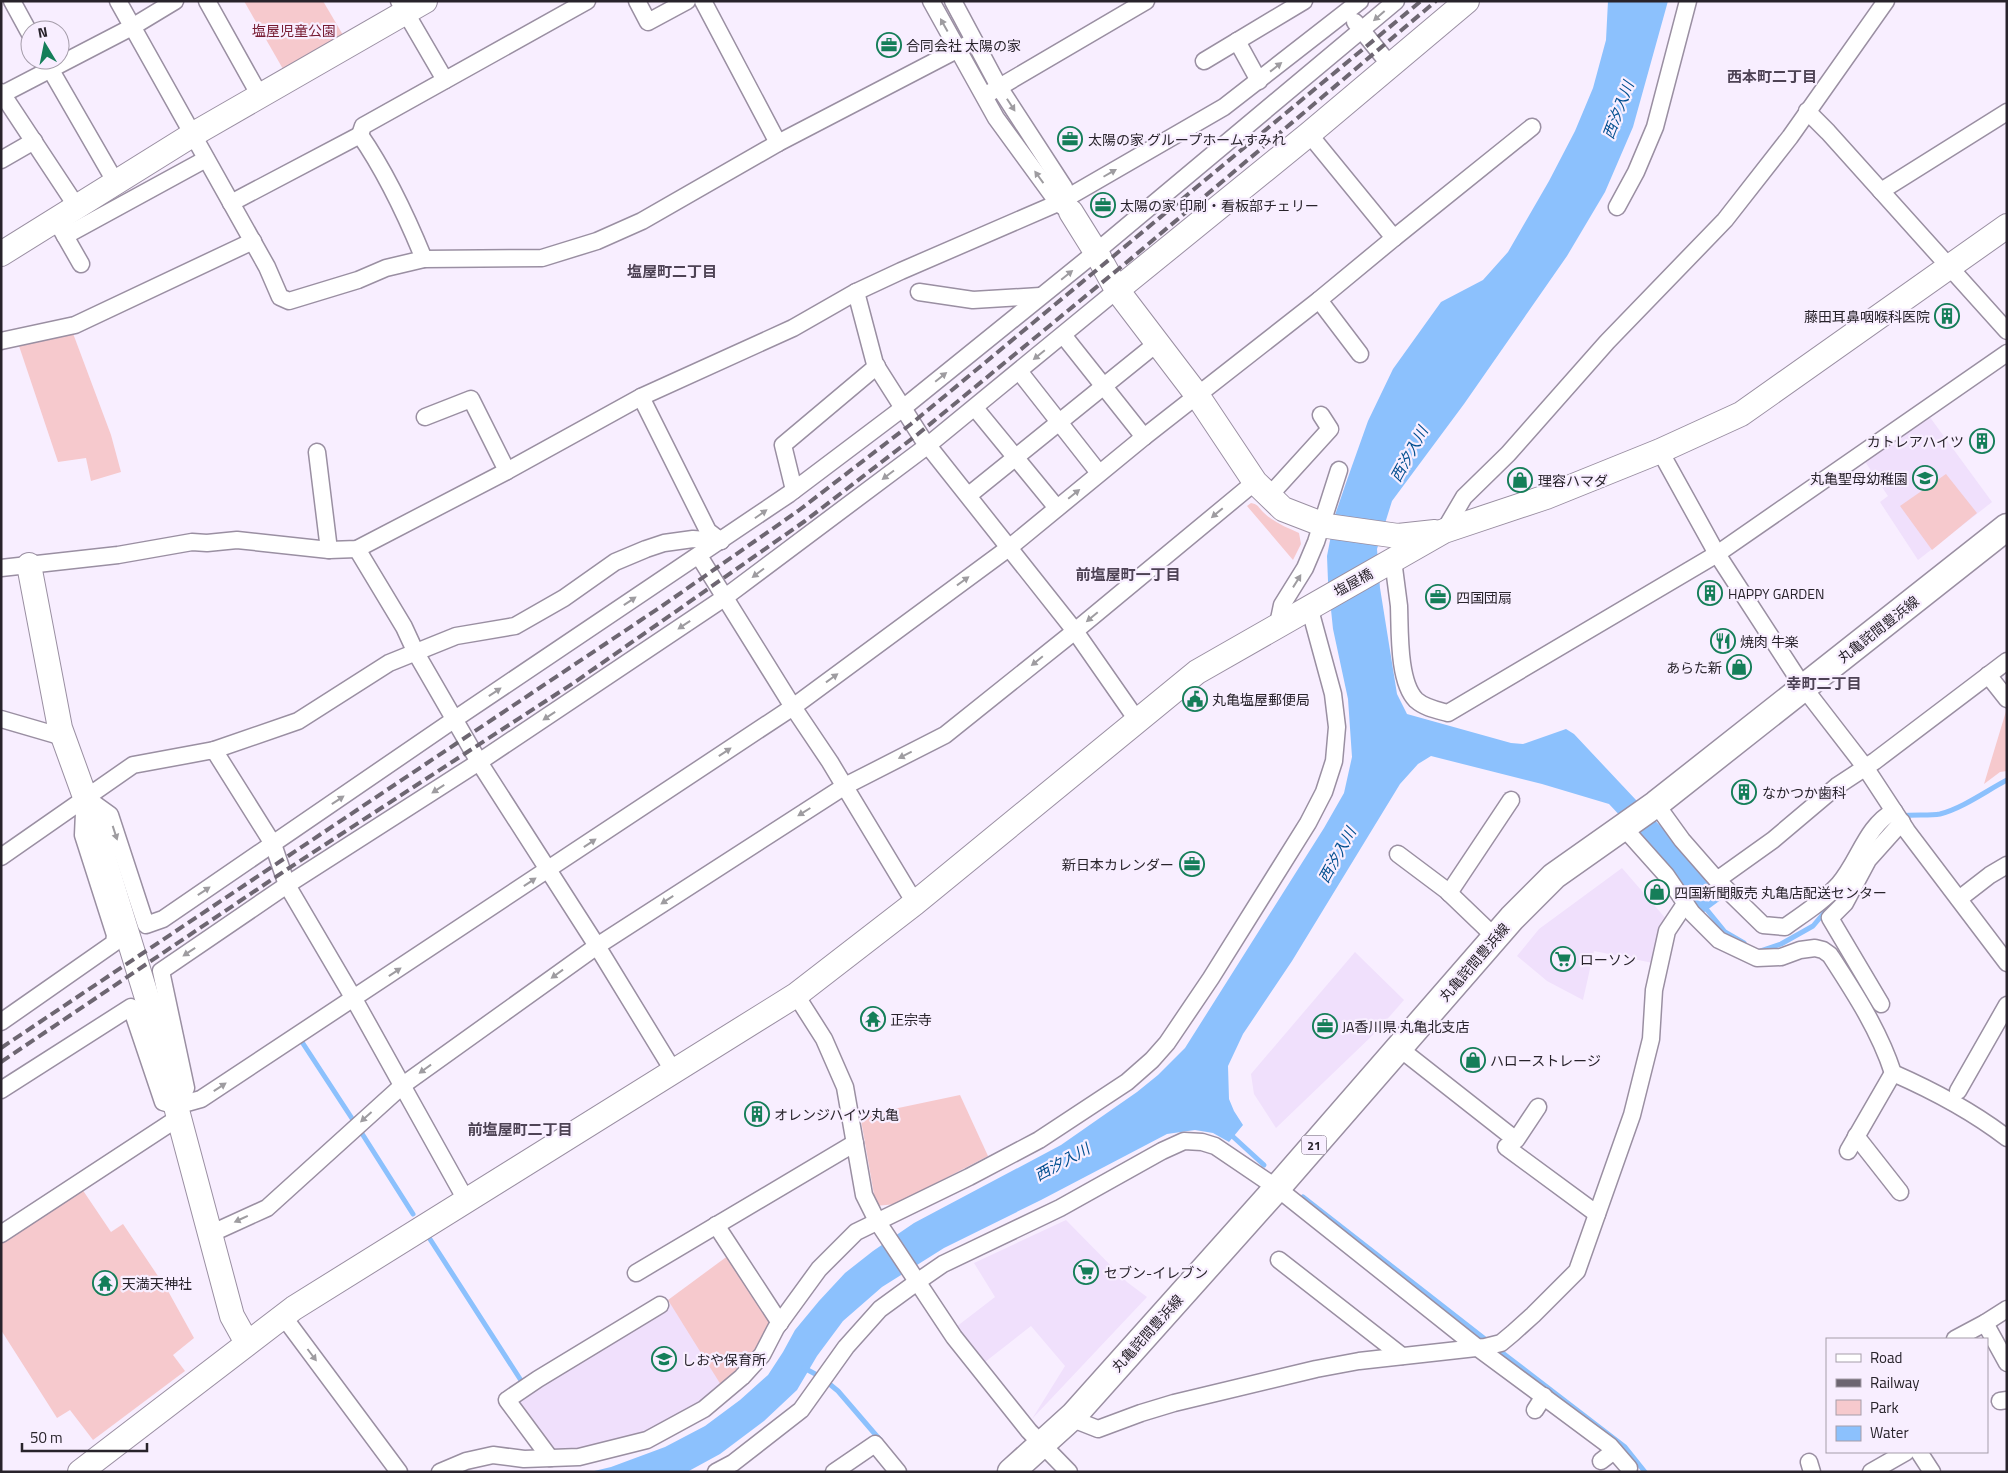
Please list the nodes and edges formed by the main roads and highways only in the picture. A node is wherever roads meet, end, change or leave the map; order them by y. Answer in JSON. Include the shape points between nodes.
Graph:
{"nodes":[{"id":1,"x":2007,"y":527,"type":"edge"},
{"id":2,"x":1011,"y":1472,"type":"edge"}],
"edges":[{"from":1,"to":2,"type":"main road","name":"丸亀詫間豊浜線","number":"21","via":[[1656,804],[1554,876],[1495,937],[1277,1188],[1070,1418]]}]}
